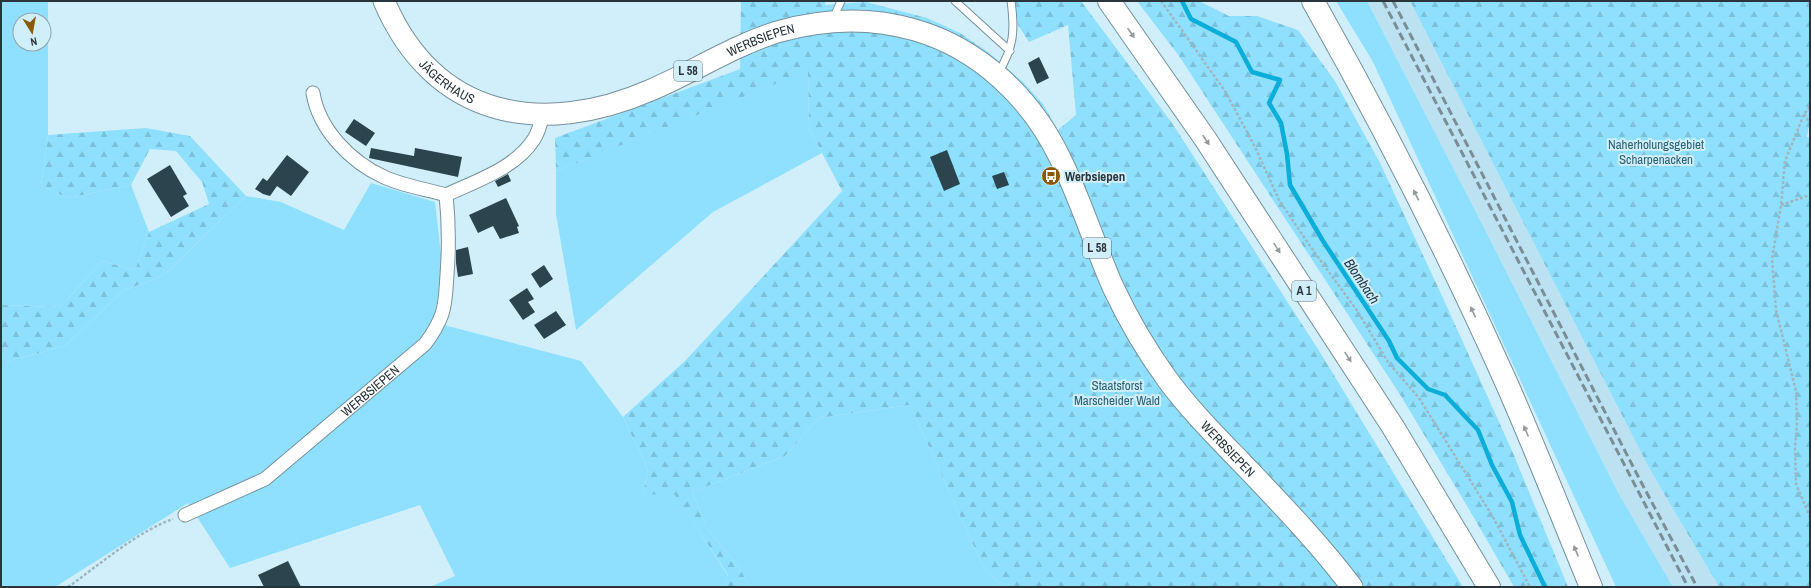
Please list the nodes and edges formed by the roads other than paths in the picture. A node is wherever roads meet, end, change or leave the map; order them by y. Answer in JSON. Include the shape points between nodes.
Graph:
{"nodes":[{"id":1,"x":384,"y":1,"type":"edge"},
{"id":2,"x":840,"y":1,"type":"edge"},
{"id":3,"x":955,"y":1,"type":"edge"},
{"id":4,"x":1011,"y":1,"type":"edge"},
{"id":5,"x":1109,"y":1,"type":"edge"},
{"id":6,"x":1313,"y":1,"type":"edge"},
{"id":7,"x":833,"y":21,"type":"junction"},
{"id":8,"x":1010,"y":52,"type":"junction"},
{"id":9,"x":998,"y":75,"type":"junction"},
{"id":10,"x":313,"y":93,"type":"dead end"},
{"id":11,"x":543,"y":116,"type":"junction"},
{"id":12,"x":446,"y":195,"type":"junction"},
{"id":13,"x":185,"y":515,"type":"road end"},
{"id":14,"x":1352,"y":587,"type":"edge"},
{"id":15,"x":1489,"y":587,"type":"edge"},
{"id":16,"x":1591,"y":587,"type":"edge"}],
"edges":[{"from":1,"to":11,"type":"main road","name":"JÄGERHAUS","number":"L 58","via":[[410,48],[444,81],[467,96],[482,102],[516,113]]},
{"from":2,"to":7,"type":"lane"},
{"from":3,"to":8,"type":"lane"},
{"from":4,"to":8,"type":"lane","via":[[1014,27]]},
{"from":5,"to":15,"type":"highway","number":"A 1","one_way":true,"via":[[1206,140],[1389,420]]},
{"from":16,"to":6,"type":"highway","one_way":true,"via":[[1506,382],[1436,233]]},
{"from":7,"to":9,"type":"main road","name":"WERBSIEPEN","number":"L 58","via":[[894,24],[916,30],[966,52]]},
{"from":7,"to":11,"type":"main road","name":"WERBSIEPEN","number":"L 58","via":[[769,35],[652,90],[613,105],[582,112]]},
{"from":8,"to":9,"type":"lane"},
{"from":9,"to":14,"type":"main road","name":"WERBSIEPEN","number":"L 58","via":[[1030,109],[1052,142],[1070,178],[1101,260],[1125,312],[1168,380],[1200,420],[1298,521]]},
{"from":10,"to":12,"type":"street","via":[[317,112],[328,130],[352,156],[385,178]]},
{"from":11,"to":12,"type":"street","via":[[535,138],[516,158],[496,171]]},
{"from":12,"to":13,"type":"street","name":"WERBSIEPEN","via":[[449,249],[445,300],[435,330],[425,344],[265,478]]}]}
